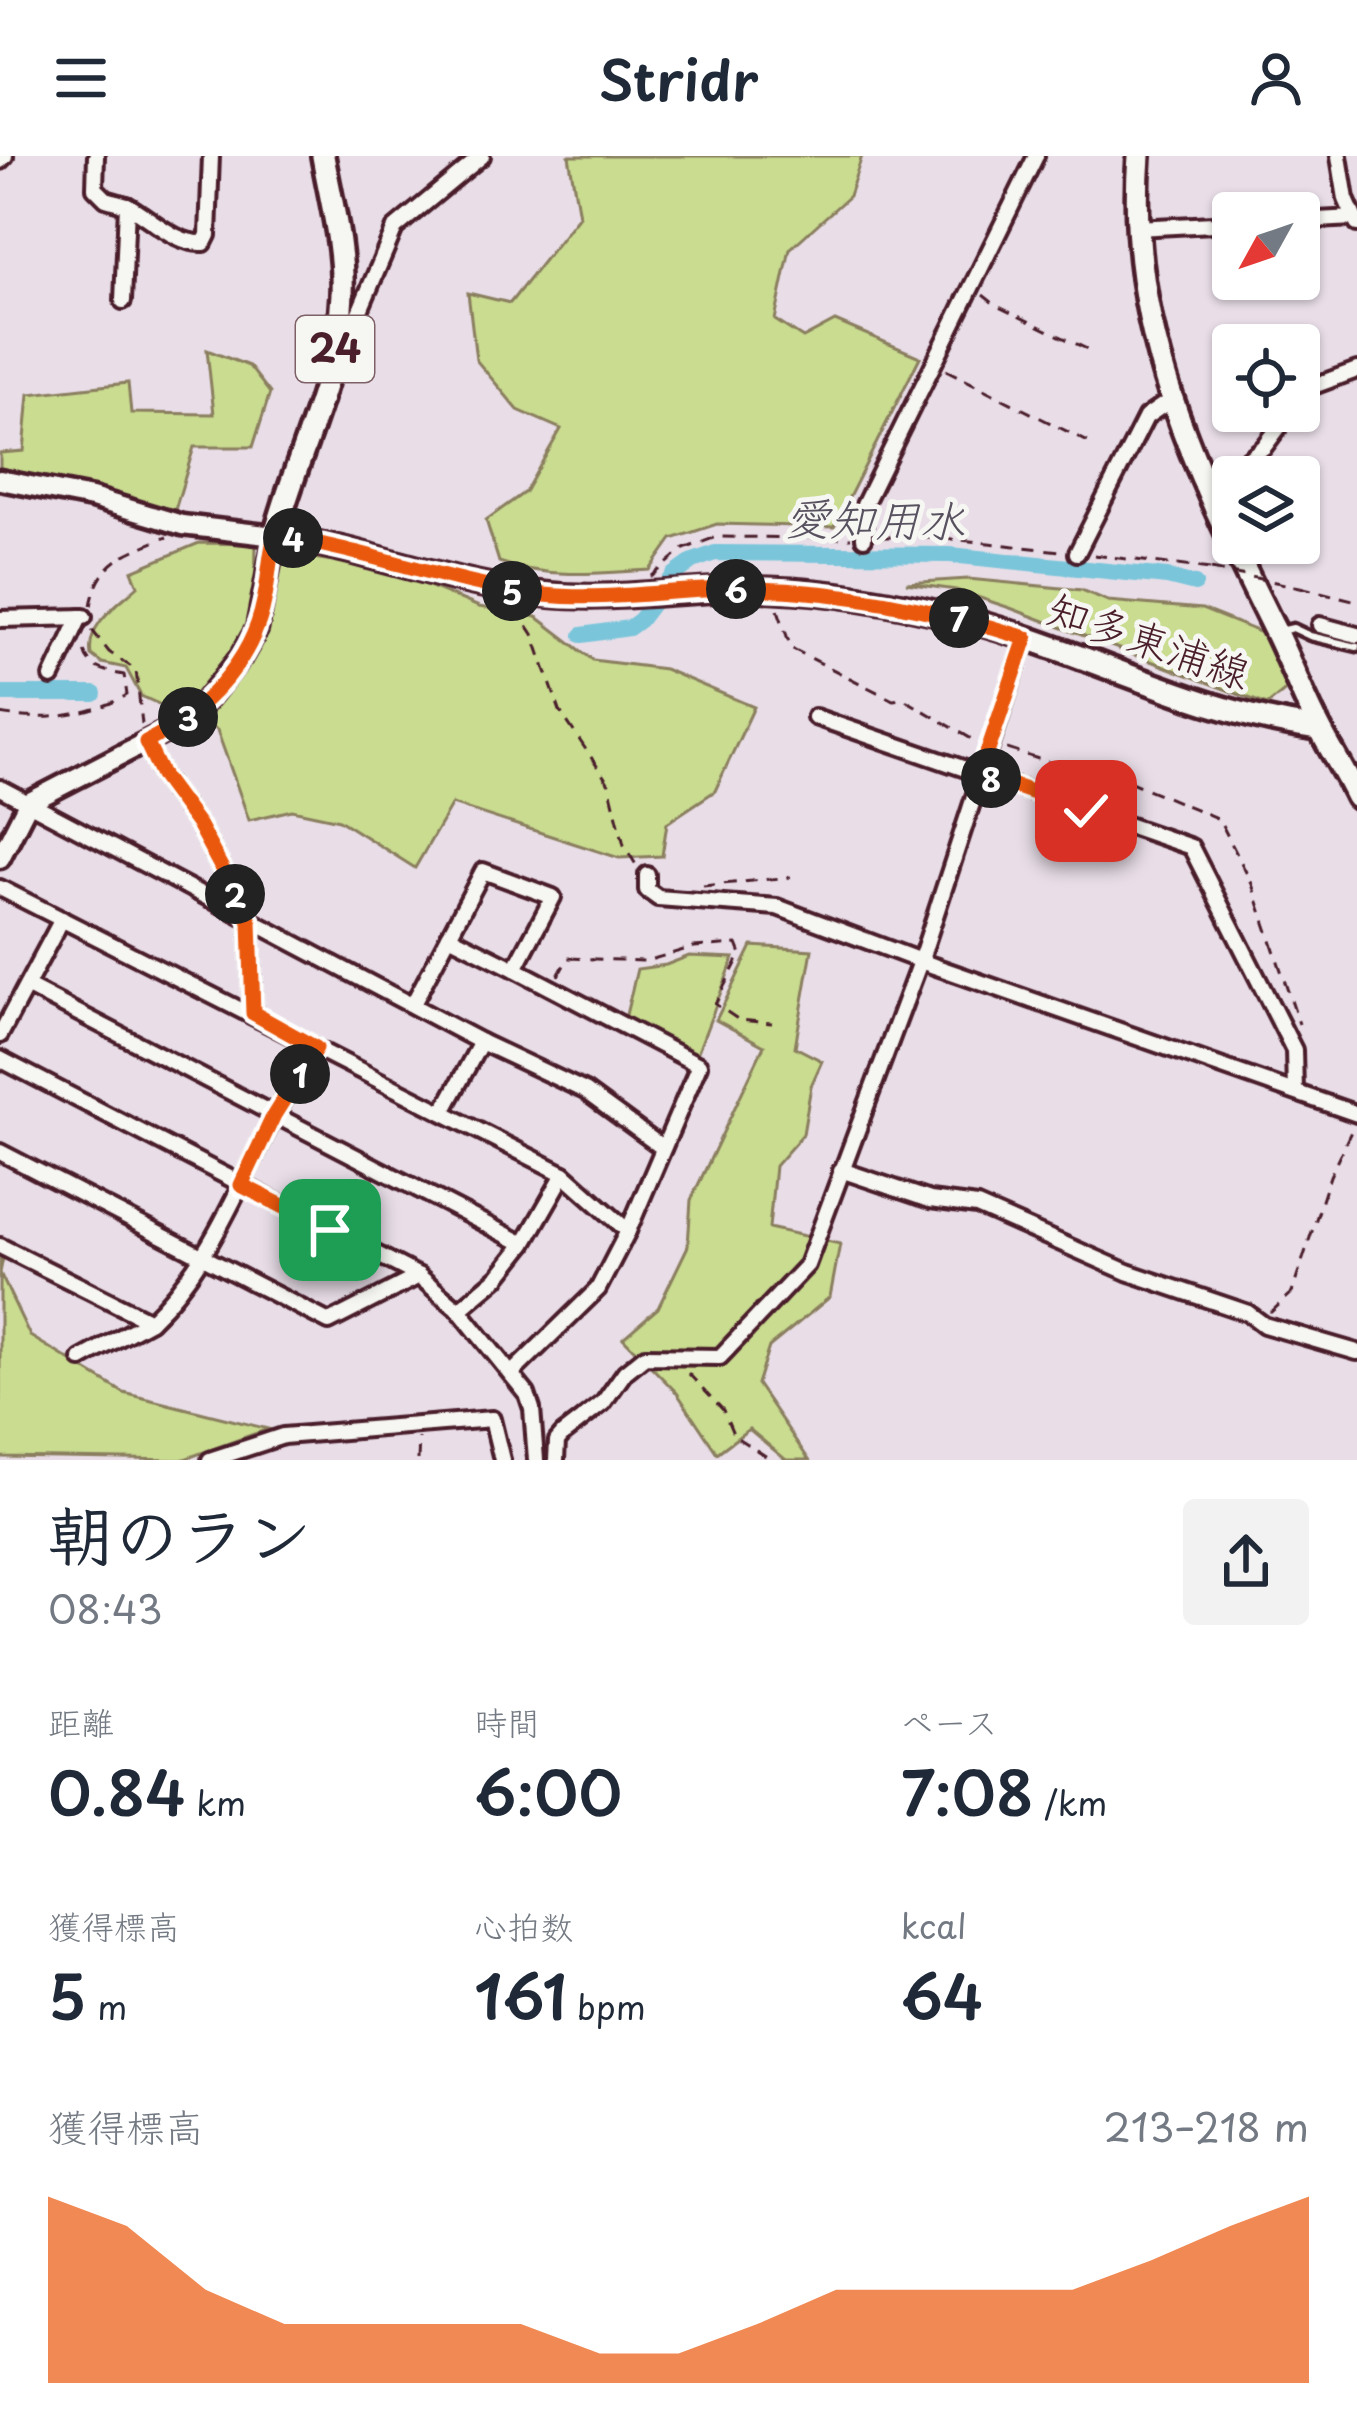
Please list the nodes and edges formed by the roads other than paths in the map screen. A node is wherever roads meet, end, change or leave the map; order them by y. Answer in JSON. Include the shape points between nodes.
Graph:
{"nodes":[{"id":1,"x":96,"y":156,"type":"edge"},
{"id":2,"x":211,"y":156,"type":"edge"},
{"id":3,"x":307,"y":156,"type":"edge"},
{"id":4,"x":482,"y":156,"type":"edge"},
{"id":5,"x":1036,"y":156,"type":"edge"},
{"id":6,"x":1138,"y":156,"type":"edge"},
{"id":7,"x":1339,"y":156,"type":"edge"},
{"id":8,"x":323,"y":157,"type":"edge"},
{"id":9,"x":128,"y":206,"type":"junction"},
{"id":10,"x":1320,"y":220,"type":"edge"},
{"id":11,"x":1356,"y":221,"type":"edge"},
{"id":12,"x":1212,"y":225,"type":"edge"},
{"id":13,"x":1136,"y":228,"type":"junction"},
{"id":14,"x":123,"y":302,"type":"dead end"},
{"id":15,"x":338,"y":340,"type":"junction"},
{"id":16,"x":1357,"y":370,"type":"edge"},
{"id":17,"x":1320,"y":384,"type":"edge"},
{"id":18,"x":1172,"y":399,"type":"junction"},
{"id":19,"x":1275,"y":432,"type":"edge"},
{"id":20,"x":1252,"y":456,"type":"edge"},
{"id":21,"x":0,"y":481,"type":"edge"},
{"id":22,"x":275,"y":536,"type":"junction"},
{"id":23,"x":864,"y":538,"type":"road end"},
{"id":24,"x":1078,"y":553,"type":"road end"},
{"id":25,"x":0,"y":619,"type":"edge"},
{"id":26,"x":1320,"y":625,"type":"dead end"},
{"id":27,"x":1276,"y":633,"type":"junction"},
{"id":28,"x":1357,"y":635,"type":"edge"},
{"id":29,"x":1026,"y":638,"type":"junction"},
{"id":30,"x":1357,"y":647,"type":"edge"},
{"id":31,"x":52,"y":677,"type":"dead end"},
{"id":32,"x":815,"y":716,"type":"dead end"},
{"id":33,"x":1319,"y":729,"type":"junction"},
{"id":34,"x":147,"y":742,"type":"junction"},
{"id":35,"x":980,"y":774,"type":"junction"},
{"id":36,"x":0,"y":788,"type":"edge"},
{"id":37,"x":1357,"y":797,"type":"edge"},
{"id":38,"x":28,"y":803,"type":"junction"},
{"id":39,"x":0,"y":858,"type":"edge"},
{"id":40,"x":647,"y":875,"type":"road end"},
{"id":41,"x":0,"y":888,"type":"edge"},
{"id":42,"x":62,"y":919,"type":"junction"},
{"id":43,"x":250,"y":921,"type":"junction"},
{"id":44,"x":448,"y":936,"type":"junction"},
{"id":45,"x":921,"y":959,"type":"junction"},
{"id":46,"x":514,"y":969,"type":"junction"},
{"id":47,"x":28,"y":987,"type":"junction"},
{"id":48,"x":412,"y":1004,"type":"junction"},
{"id":49,"x":253,"y":1013,"type":"junction"},
{"id":50,"x":0,"y":1035,"type":"edge"},
{"id":51,"x":481,"y":1042,"type":"junction"},
{"id":52,"x":316,"y":1048,"type":"junction"},
{"id":53,"x":0,"y":1059,"type":"edge"},
{"id":54,"x":1295,"y":1092,"type":"junction"},
{"id":55,"x":443,"y":1112,"type":"junction"},
{"id":56,"x":274,"y":1115,"type":"junction"},
{"id":57,"x":1357,"y":1117,"type":"edge"},
{"id":58,"x":663,"y":1148,"type":"junction"},
{"id":59,"x":0,"y":1153,"type":"edge"},
{"id":60,"x":841,"y":1170,"type":"junction"},
{"id":61,"x":564,"y":1174,"type":"junction"},
{"id":62,"x":241,"y":1185,"type":"junction"},
{"id":63,"x":628,"y":1232,"type":"junction"},
{"id":64,"x":524,"y":1244,"type":"junction"},
{"id":65,"x":0,"y":1246,"type":"edge"},
{"id":66,"x":202,"y":1257,"type":"junction"},
{"id":67,"x":418,"y":1276,"type":"junction"},
{"id":68,"x":459,"y":1310,"type":"junction"},
{"id":69,"x":150,"y":1321,"type":"junction"},
{"id":70,"x":1357,"y":1352,"type":"edge"},
{"id":71,"x":81,"y":1359,"type":"dead end"},
{"id":72,"x":512,"y":1373,"type":"junction"},
{"id":73,"x":210,"y":1460,"type":"edge"},
{"id":74,"x":502,"y":1460,"type":"edge"},
{"id":75,"x":536,"y":1460,"type":"edge"},
{"id":76,"x":556,"y":1460,"type":"edge"}],
"edges":[{"from":1,"to":9,"type":"street","via":[[94,188]]},
{"from":2,"to":9,"type":"street","via":[[204,243]]},
{"from":3,"to":8,"type":"street"},
{"from":4,"to":15,"type":"street","via":[[395,228],[350,334]]},
{"from":5,"to":23,"type":"street","via":[[864,505]]},
{"from":6,"to":13,"type":"main road","name":"知多東浦線"},
{"from":7,"to":11,"type":"street"},
{"from":8,"to":15,"type":"main road","number":"24","via":[[341,269]]},
{"from":9,"to":14,"type":"street"},
{"from":10,"to":11,"type":"street"},
{"from":12,"to":13,"type":"street"},
{"from":13,"to":18,"type":"main road","name":"知多東浦線","via":[[1156,354]]},
{"from":15,"to":22,"type":"main road","number":"24"},
{"from":16,"to":17,"type":"street"},
{"from":18,"to":24,"type":"street","via":[[1146,417]]},
{"from":18,"to":27,"type":"main road","name":"知多東浦線","via":[[1199,478]]},
{"from":19,"to":20,"type":"street"},
{"from":21,"to":22,"type":"street","via":[[182,525]]},
{"from":22,"to":29,"type":"main road","name":"知多東浦線","via":[[512,591],[825,593]]},
{"from":22,"to":34,"type":"street","via":[[261,615],[241,657],[206,702]]},
{"from":25,"to":31,"type":"street","via":[[85,621]]},
{"from":26,"to":28,"type":"street"},
{"from":27,"to":30,"type":"lane","via":[[1292,628]]},
{"from":27,"to":33,"type":"main road","name":"知多東浦線"},
{"from":29,"to":33,"type":"main road","name":"知多東浦線","via":[[1208,705]]},
{"from":29,"to":35,"type":"street"},
{"from":32,"to":35,"type":"street"},
{"from":33,"to":37,"type":"main road","name":"知多東浦線"},
{"from":34,"to":38,"type":"street"},
{"from":34,"to":43,"type":"street"},
{"from":35,"to":45,"type":"street"},
{"from":35,"to":54,"type":"street","via":[[1191,847],[1294,1050]]},
{"from":36,"to":38,"type":"street"},
{"from":38,"to":39,"type":"street"},
{"from":38,"to":43,"type":"street"},
{"from":40,"to":45,"type":"street","via":[[646,890],[658,898],[777,907]]},
{"from":41,"to":42,"type":"street"},
{"from":42,"to":47,"type":"street"},
{"from":42,"to":49,"type":"street"},
{"from":43,"to":48,"type":"street"},
{"from":43,"to":49,"type":"street"},
{"from":44,"to":46,"type":"street"},
{"from":44,"to":46,"type":"street","via":[[483,871],[553,897]]},
{"from":44,"to":48,"type":"street"},
{"from":45,"to":54,"type":"street"},
{"from":45,"to":60,"type":"street"},
{"from":46,"to":58,"type":"street","via":[[699,1065]]},
{"from":47,"to":50,"type":"street"},
{"from":47,"to":56,"type":"street"},
{"from":48,"to":51,"type":"street"},
{"from":49,"to":52,"type":"street"},
{"from":51,"to":55,"type":"street"},
{"from":51,"to":58,"type":"street","via":[[585,1091]]},
{"from":52,"to":55,"type":"street"},
{"from":52,"to":56,"type":"street"},
{"from":53,"to":62,"type":"street"},
{"from":54,"to":57,"type":"street"},
{"from":55,"to":61,"type":"street"},
{"from":56,"to":62,"type":"street"},
{"from":56,"to":64,"type":"street"},
{"from":58,"to":63,"type":"street"},
{"from":59,"to":66,"type":"street"},
{"from":60,"to":70,"type":"street","via":[[930,1201],[977,1206],[1264,1325]]},
{"from":60,"to":76,"type":"street","via":[[807,1265],[720,1357],[645,1356],[557,1441]]},
{"from":61,"to":63,"type":"street"},
{"from":61,"to":64,"type":"street"},
{"from":62,"to":66,"type":"street"},
{"from":62,"to":67,"type":"street"},
{"from":63,"to":72,"type":"street","via":[[598,1289]]},
{"from":64,"to":68,"type":"street"},
{"from":65,"to":69,"type":"street"},
{"from":66,"to":67,"type":"street","via":[[329,1322]]},
{"from":66,"to":69,"type":"street"},
{"from":67,"to":68,"type":"street"},
{"from":68,"to":72,"type":"street"},
{"from":69,"to":71,"type":"street"},
{"from":72,"to":75,"type":"street","via":[[532,1409]]},
{"from":73,"to":74,"type":"street","via":[[283,1436],[491,1419]]}]}
